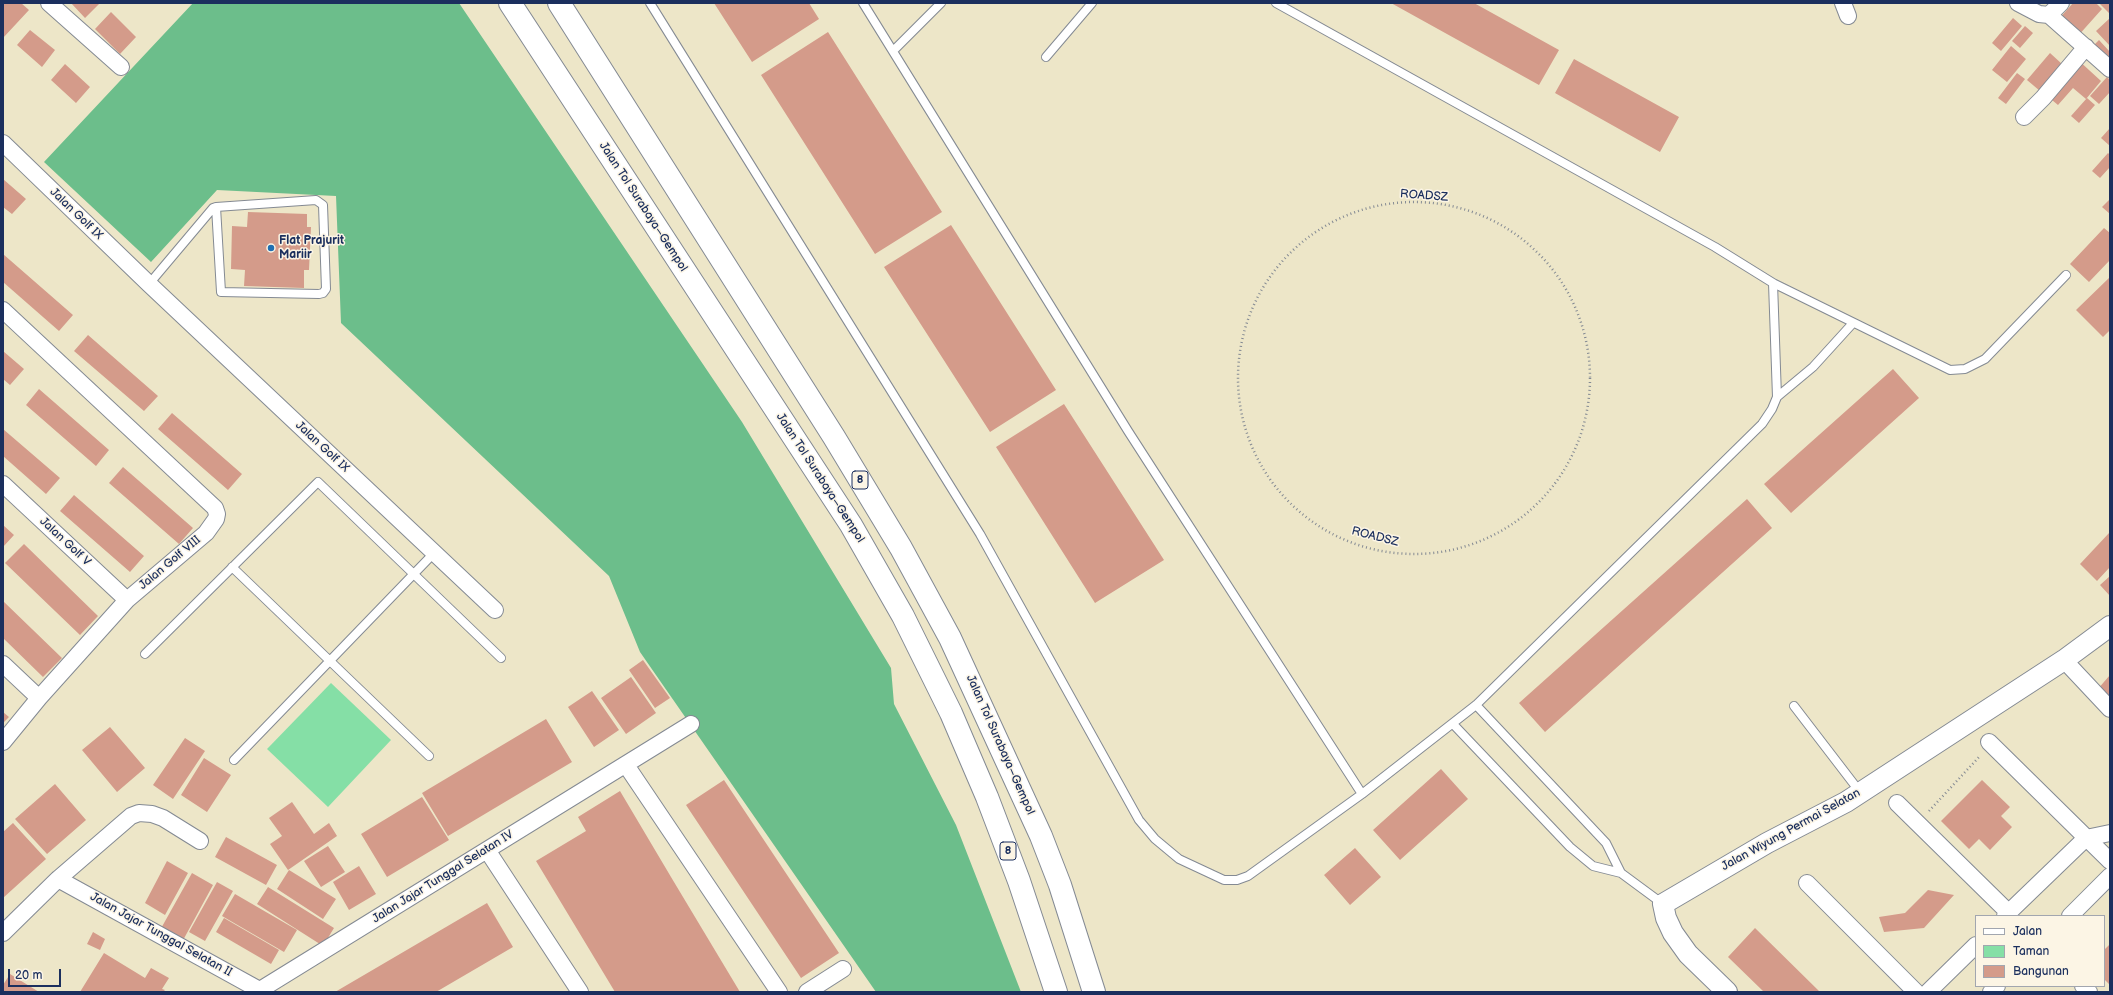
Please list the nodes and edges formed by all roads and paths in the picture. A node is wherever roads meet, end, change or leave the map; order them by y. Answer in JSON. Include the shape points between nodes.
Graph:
{"nodes":[{"id":1,"x":49,"y":3,"type":"edge"},
{"id":2,"x":510,"y":3,"type":"edge"},
{"id":3,"x":559,"y":3,"type":"edge"},
{"id":4,"x":650,"y":3,"type":"edge"},
{"id":5,"x":863,"y":3,"type":"edge"},
{"id":6,"x":941,"y":3,"type":"edge"},
{"id":7,"x":1092,"y":3,"type":"edge"},
{"id":8,"x":2018,"y":3,"type":"edge"},
{"id":9,"x":2061,"y":3,"type":"edge"},
{"id":10,"x":1280,"y":4,"type":"edge"},
{"id":11,"x":2049,"y":16,"type":"junction"},
{"id":12,"x":2086,"y":48,"type":"junction"},
{"id":13,"x":893,"y":51,"type":"junction"},
{"id":14,"x":1046,"y":57,"type":"dead end"},
{"id":15,"x":121,"y":68,"type":"dead end"},
{"id":16,"x":2110,"y":69,"type":"edge"},
{"id":17,"x":2024,"y":117,"type":"dead end"},
{"id":18,"x":3,"y":143,"type":"edge"},
{"id":19,"x":216,"y":207,"type":"junction"},
{"id":20,"x":2066,"y":275,"type":"dead end"},
{"id":21,"x":1773,"y":283,"type":"junction"},
{"id":22,"x":149,"y":284,"type":"junction"},
{"id":23,"x":3,"y":310,"type":"edge"},
{"id":24,"x":1853,"y":323,"type":"junction"},
{"id":25,"x":1777,"y":397,"type":"junction"},
{"id":26,"x":3,"y":484,"type":"edge"},
{"id":27,"x":1296,"y":509,"type":"joint"},
{"id":28,"x":434,"y":553,"type":"junction"},
{"id":29,"x":232,"y":567,"type":"junction"},
{"id":30,"x":414,"y":574,"type":"junction"},
{"id":31,"x":128,"y":600,"type":"junction"},
{"id":32,"x":495,"y":610,"type":"dead end"},
{"id":33,"x":2110,"y":626,"type":"edge"},
{"id":34,"x":145,"y":654,"type":"dead end"},
{"id":35,"x":501,"y":658,"type":"dead end"},
{"id":36,"x":2064,"y":660,"type":"junction"},
{"id":37,"x":330,"y":661,"type":"junction"},
{"id":38,"x":3,"y":664,"type":"edge"},
{"id":39,"x":39,"y":698,"type":"junction"},
{"id":40,"x":1476,"y":705,"type":"junction"},
{"id":41,"x":1794,"y":706,"type":"dead end"},
{"id":42,"x":2110,"y":709,"type":"edge"},
{"id":43,"x":691,"y":724,"type":"dead end"},
{"id":44,"x":1453,"y":724,"type":"junction"},
{"id":45,"x":3,"y":742,"type":"edge"},
{"id":46,"x":1990,"y":743,"type":"joint"},
{"id":47,"x":430,"y":756,"type":"dead end"},
{"id":48,"x":234,"y":760,"type":"dead end"},
{"id":49,"x":626,"y":765,"type":"junction"},
{"id":50,"x":1860,"y":792,"type":"junction"},
{"id":51,"x":1362,"y":794,"type":"junction"},
{"id":52,"x":1897,"y":803,"type":"dead end"},
{"id":53,"x":1918,"y":824,"type":"junction"},
{"id":54,"x":2110,"y":833,"type":"edge"},
{"id":55,"x":2086,"y":838,"type":"junction"},
{"id":56,"x":200,"y":841,"type":"dead end"},
{"id":57,"x":486,"y":850,"type":"junction"},
{"id":58,"x":2110,"y":861,"type":"edge"},
{"id":59,"x":1621,"y":873,"type":"junction"},
{"id":60,"x":2110,"y":876,"type":"edge"},
{"id":61,"x":58,"y":879,"type":"junction"},
{"id":62,"x":1807,"y":883,"type":"dead end"},
{"id":63,"x":1663,"y":904,"type":"junction"},
{"id":64,"x":2006,"y":914,"type":"edge"},
{"id":65,"x":2071,"y":915,"type":"edge"},
{"id":66,"x":3,"y":933,"type":"edge"},
{"id":67,"x":1975,"y":946,"type":"edge"},
{"id":68,"x":843,"y":969,"type":"dead end"},
{"id":69,"x":262,"y":991,"type":"edge"},
{"id":70,"x":580,"y":992,"type":"edge"},
{"id":71,"x":779,"y":992,"type":"edge"},
{"id":72,"x":807,"y":992,"type":"edge"},
{"id":73,"x":1056,"y":992,"type":"edge"},
{"id":74,"x":1094,"y":992,"type":"edge"},
{"id":75,"x":1727,"y":992,"type":"edge"},
{"id":76,"x":1916,"y":992,"type":"edge"},
{"id":77,"x":1928,"y":992,"type":"edge"}],
"edges":[{"from":1,"to":15,"type":"street"},
{"from":2,"to":73,"type":"highway","name":"Jalan Tol Surabaya–Gempol","number":"8","via":[[851,525],[903,616],[952,713],[987,797],[1019,881]]},
{"from":3,"to":74,"type":"highway","name":"Jalan Tol Surabaya–Gempol","number":"8","via":[[834,437],[901,548],[946,631],[974,686],[1041,836],[1060,885]]},
{"from":4,"to":51,"type":"lane","via":[[980,534],[1139,820],[1155,839],[1179,859],[1224,880],[1237,880],[1248,876]]},
{"from":5,"to":13,"type":"lane"},
{"from":6,"to":13,"type":"lane"},
{"from":7,"to":14,"type":"lane"},
{"from":8,"to":11,"type":"street"},
{"from":9,"to":11,"type":"street"},
{"from":10,"to":21,"type":"lane","via":[[1708,243]]},
{"from":11,"to":12,"type":"street"},
{"from":12,"to":16,"type":"street"},
{"from":12,"to":17,"type":"street"},
{"from":13,"to":51,"type":"lane","via":[[1128,431]]},
{"from":18,"to":22,"type":"street","name":"Jalan Golf IX"},
{"from":19,"to":19,"type":"lane","via":[[320,201],[323,204],[326,266],[326,289],[323,293],[221,292]]},
{"from":19,"to":22,"type":"lane"},
{"from":20,"to":24,"type":"lane","via":[[1985,359],[1966,369],[1950,370]]},
{"from":21,"to":24,"type":"lane"},
{"from":21,"to":25,"type":"lane"},
{"from":22,"to":28,"type":"street","name":"Jalan Golf IX"},
{"from":23,"to":31,"type":"street","name":"Jalan Golf VIII","via":[[215,508],[216,519],[206,533]]},
{"from":24,"to":25,"type":"lane","via":[[1813,367]]},
{"from":25,"to":40,"type":"lane","via":[[1762,424]]},
{"from":26,"to":31,"type":"street","name":"Jalan Golf V"},
{"from":27,"to":27,"type":"path","name":"ROADSZ","via":[[1324,529],[1354,544],[1387,552],[1421,554],[1454,550],[1487,539],[1518,522],[1544,499],[1565,471],[1580,440],[1589,406],[1591,371],[1586,336],[1574,304],[1556,273],[1532,247],[1504,227],[1472,212],[1439,203],[1404,201],[1369,207],[1336,219],[1307,237],[1281,261],[1261,289],[1246,321],[1239,355],[1238,390],[1244,423],[1256,455],[1274,484]]},
{"from":28,"to":30,"type":"lane"},
{"from":28,"to":32,"type":"street","name":"Jalan Golf IX"},
{"from":29,"to":30,"type":"lane","via":[[318,482]]},
{"from":29,"to":34,"type":"lane"},
{"from":29,"to":37,"type":"lane"},
{"from":30,"to":35,"type":"lane"},
{"from":30,"to":37,"type":"lane"},
{"from":31,"to":39,"type":"street","name":"Jalan Golf VIII"},
{"from":33,"to":36,"type":"street","name":"Jalan Wiyung Permai Selatan"},
{"from":36,"to":42,"type":"street"},
{"from":36,"to":50,"type":"street","name":"Jalan Wiyung Permai Selatan"},
{"from":37,"to":47,"type":"lane"},
{"from":37,"to":48,"type":"lane"},
{"from":38,"to":39,"type":"street"},
{"from":39,"to":45,"type":"street","name":"Jalan Golf VIII"},
{"from":40,"to":44,"type":"lane"},
{"from":40,"to":59,"type":"lane","via":[[1606,843]]},
{"from":41,"to":50,"type":"lane"},
{"from":43,"to":49,"type":"street","name":"Jalan Jajar Tunggal Selatan IV"},
{"from":44,"to":51,"type":"lane"},
{"from":44,"to":59,"type":"lane","via":[[1570,847],[1593,866]]},
{"from":46,"to":53,"type":"path"},
{"from":46,"to":55,"type":"street"},
{"from":49,"to":57,"type":"street","name":"Jalan Jajar Tunggal Selatan IV"},
{"from":49,"to":71,"type":"street"},
{"from":50,"to":63,"type":"street","name":"Jalan Wiyung Permai Selatan"},
{"from":52,"to":53,"type":"street"},
{"from":53,"to":64,"type":"street"},
{"from":54,"to":55,"type":"street"},
{"from":55,"to":58,"type":"street"},
{"from":55,"to":64,"type":"street"},
{"from":56,"to":61,"type":"street","via":[[152,814],[135,814],[122,822]]},
{"from":57,"to":69,"type":"street","name":"Jalan Jajar Tunggal Selatan IV"},
{"from":57,"to":70,"type":"street"},
{"from":59,"to":63,"type":"lane"},
{"from":60,"to":65,"type":"street"},
{"from":61,"to":66,"type":"street"},
{"from":61,"to":69,"type":"street","name":"Jalan Jajar Tunggal Selatan II"},
{"from":62,"to":76,"type":"street"},
{"from":63,"to":75,"type":"street","via":[[1673,933],[1688,954]]},
{"from":67,"to":77,"type":"street"},
{"from":68,"to":72,"type":"street"}]}
